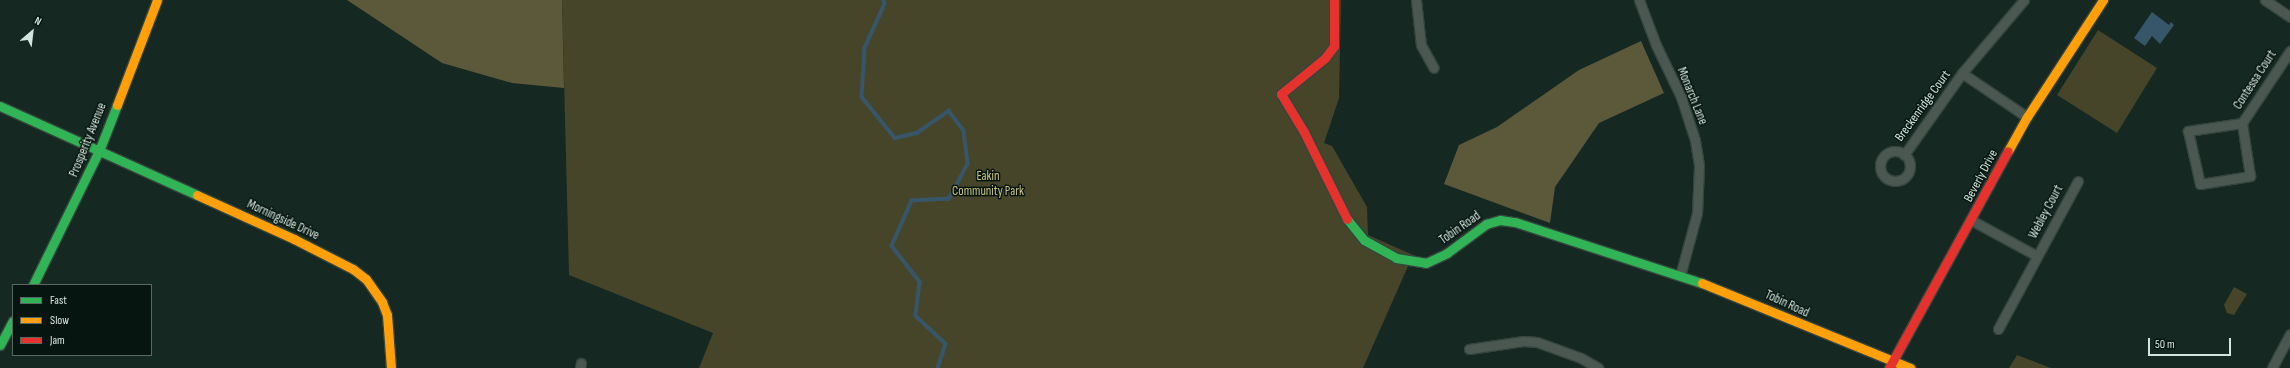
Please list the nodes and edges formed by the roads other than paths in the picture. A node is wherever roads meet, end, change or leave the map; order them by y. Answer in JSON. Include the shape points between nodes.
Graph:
{"nodes":[{"id":1,"x":157,"y":0,"type":"edge"},
{"id":2,"x":1334,"y":0,"type":"edge"},
{"id":3,"x":1416,"y":0,"type":"edge"},
{"id":4,"x":1639,"y":0,"type":"edge"},
{"id":5,"x":2024,"y":0,"type":"edge"},
{"id":6,"x":2103,"y":0,"type":"edge"},
{"id":7,"x":2265,"y":0,"type":"edge"},
{"id":8,"x":2290,"y":17,"type":"edge"},
{"id":9,"x":2290,"y":51,"type":"edge"},
{"id":10,"x":1434,"y":68,"type":"dead end"},
{"id":11,"x":1962,"y":73,"type":"junction"},
{"id":12,"x":0,"y":106,"type":"edge"},
{"id":13,"x":2027,"y":117,"type":"junction"},
{"id":14,"x":2242,"y":123,"type":"junction"},
{"id":15,"x":99,"y":151,"type":"junction"},
{"id":16,"x":1904,"y":155,"type":"dead end"},
{"id":17,"x":2078,"y":181,"type":"dead end"},
{"id":18,"x":1971,"y":220,"type":"junction"},
{"id":19,"x":2037,"y":256,"type":"junction"},
{"id":20,"x":1680,"y":276,"type":"junction"},
{"id":21,"x":33,"y":284,"type":"edge"},
{"id":22,"x":12,"y":323,"type":"edge"},
{"id":23,"x":1998,"y":329,"type":"dead end"},
{"id":24,"x":2290,"y":334,"type":"edge"},
{"id":25,"x":0,"y":345,"type":"edge"},
{"id":26,"x":1469,"y":349,"type":"dead end"},
{"id":27,"x":1891,"y":365,"type":"edge"},
{"id":28,"x":391,"y":368,"type":"edge"},
{"id":29,"x":1598,"y":368,"type":"edge"},
{"id":30,"x":1910,"y":368,"type":"edge"},
{"id":31,"x":2272,"y":368,"type":"edge"}],
"edges":[{"from":1,"to":15,"type":"street","name":"Prosperity Avenue"},
{"from":2,"to":20,"type":"street","name":"Tobin Road","via":[[1334,46],[1325,58],[1282,94],[1304,132],[1334,198],[1351,227],[1364,240],[1396,258],[1426,264],[1448,253],[1486,224],[1508,221]]},
{"from":3,"to":10,"type":"street","via":[[1421,45]]},
{"from":4,"to":20,"type":"street","name":"Monarch Lane","via":[[1690,122],[1696,147],[1700,191],[1697,213]]},
{"from":5,"to":11,"type":"street","name":"Breckenridge Court"},
{"from":6,"to":13,"type":"street","name":"Beverly Drive"},
{"from":7,"to":8,"type":"street"},
{"from":9,"to":14,"type":"street","name":"Contessa Court"},
{"from":11,"to":13,"type":"street","name":"Breckenridge Court"},
{"from":11,"to":16,"type":"street","name":"Breckenridge Court"},
{"from":12,"to":15,"type":"street","name":"Morningside Drive"},
{"from":13,"to":18,"type":"street","name":"Beverly Drive"},
{"from":14,"to":14,"type":"street","name":"Contessa Court","via":[[2250,176],[2200,184],[2188,131]]},
{"from":15,"to":21,"type":"street","name":"Prosperity Avenue"},
{"from":15,"to":28,"type":"street","name":"Morningside Drive","via":[[294,239],[353,269],[366,279],[382,302],[387,315]]},
{"from":17,"to":19,"type":"street","name":"Webley Court"},
{"from":18,"to":19,"type":"street","name":"Webley Court"},
{"from":18,"to":27,"type":"street","name":"Beverly Drive"},
{"from":19,"to":23,"type":"street","name":"Webley Court"},
{"from":20,"to":27,"type":"street","name":"Tobin Road","via":[[1754,303]]},
{"from":22,"to":25,"type":"street"},
{"from":24,"to":31,"type":"street"},
{"from":26,"to":29,"type":"street","via":[[1523,341],[1537,342],[1581,358]]},
{"from":27,"to":30,"type":"street","name":"Tobin Road"}]}
